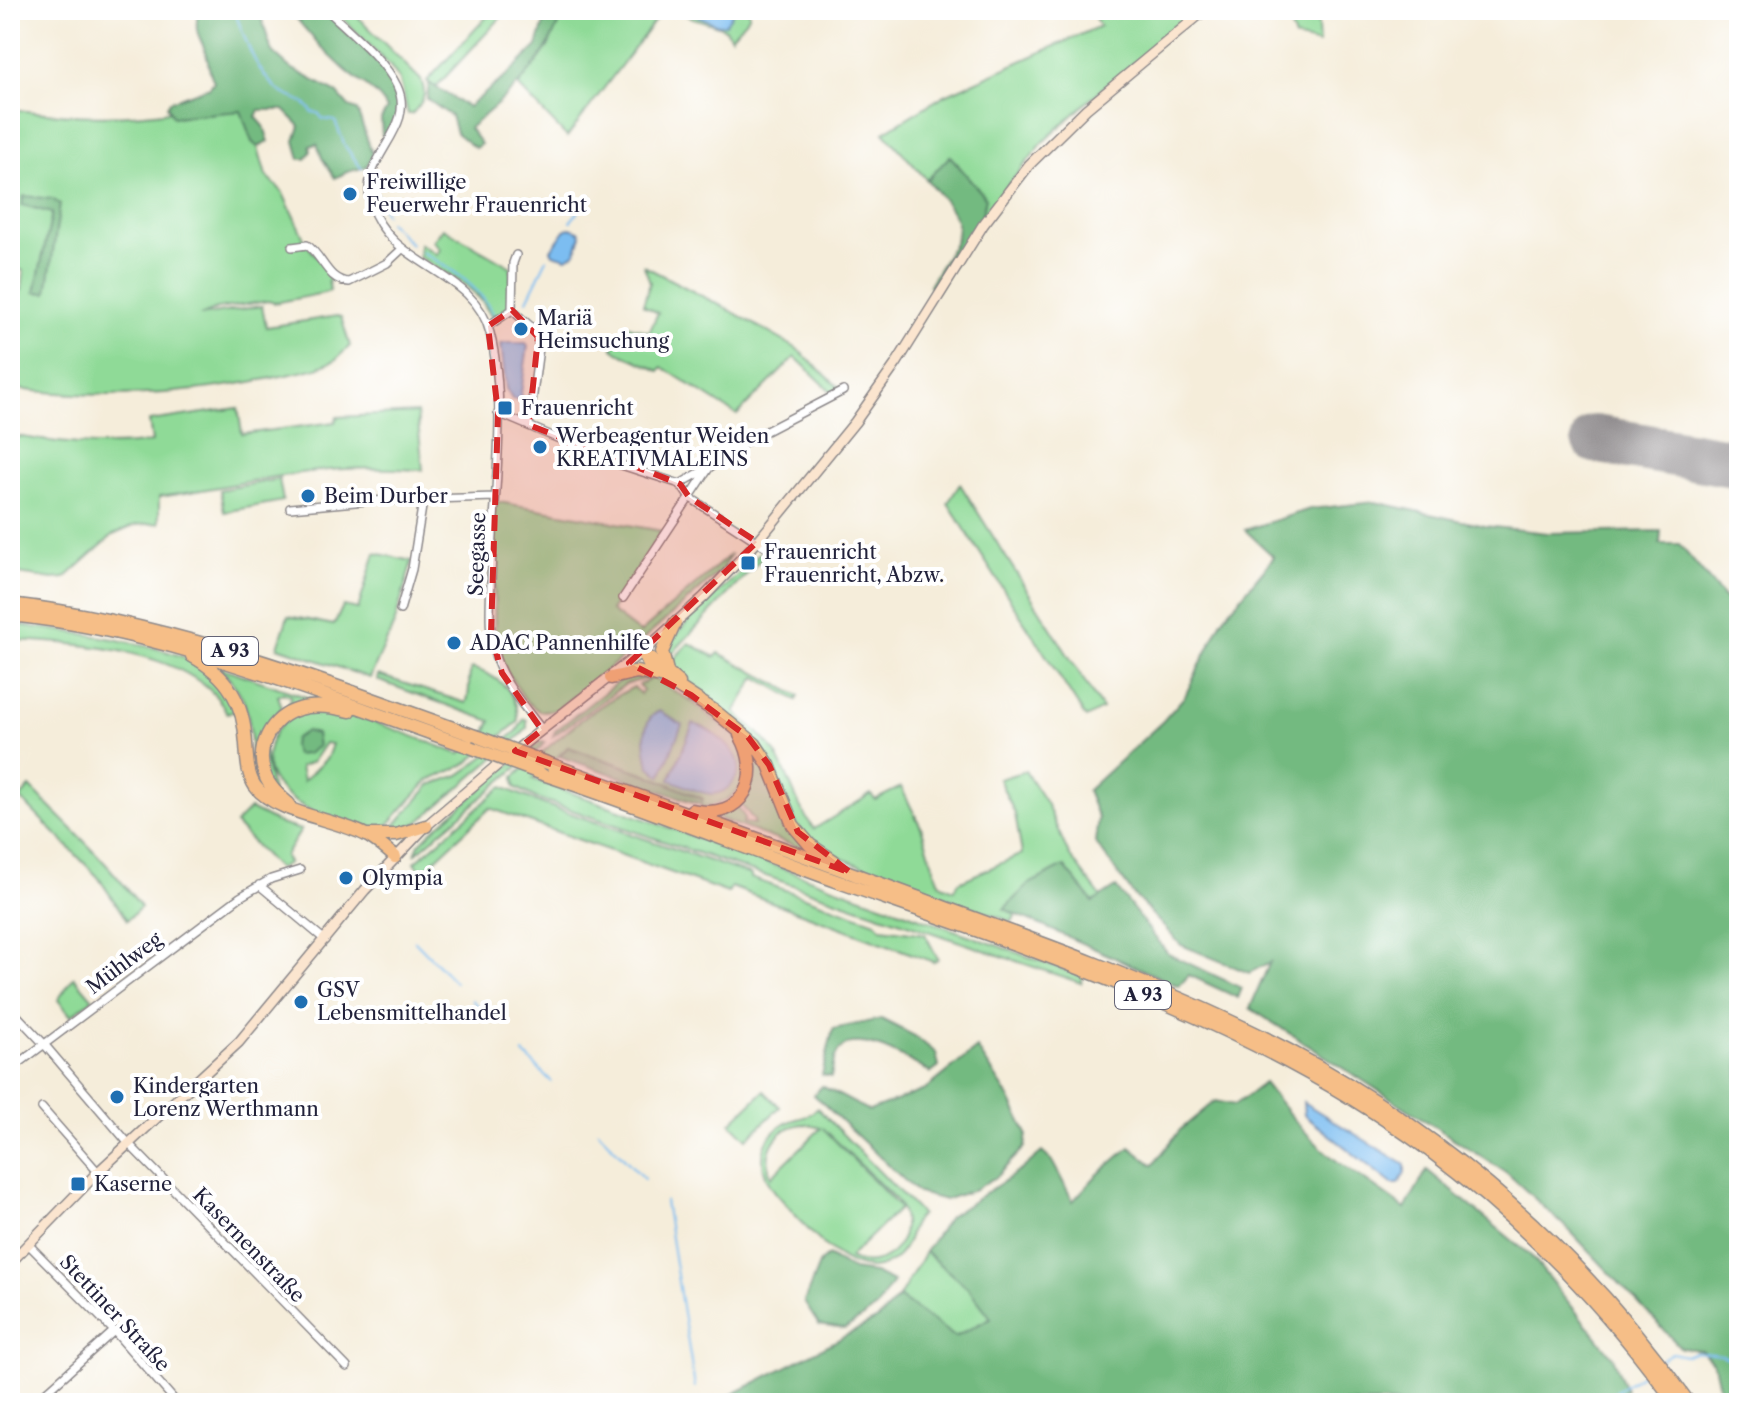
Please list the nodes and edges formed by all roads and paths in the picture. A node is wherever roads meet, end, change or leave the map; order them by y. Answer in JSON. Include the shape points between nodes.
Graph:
{"nodes":[{"id":1,"x":327,"y":10,"type":"edge"},
{"id":2,"x":1205,"y":10,"type":"edge"},
{"id":3,"x":292,"y":247,"type":"dead end"},
{"id":4,"x":402,"y":249,"type":"junction"},
{"id":5,"x":516,"y":255,"type":"dead end"},
{"id":6,"x":512,"y":310,"type":"junction"},
{"id":7,"x":488,"y":326,"type":"junction"},
{"id":8,"x":843,"y":391,"type":"dead end"},
{"id":9,"x":498,"y":413,"type":"junction"},
{"id":10,"x":529,"y":425,"type":"junction"},
{"id":11,"x":709,"y":468,"type":"junction"},
{"id":12,"x":680,"y":484,"type":"junction"},
{"id":13,"x":495,"y":497,"type":"junction"},
{"id":14,"x":689,"y":497,"type":"junction"},
{"id":15,"x":423,"y":501,"type":"junction"},
{"id":16,"x":290,"y":508,"type":"dead end"},
{"id":17,"x":757,"y":542,"type":"junction"},
{"id":18,"x":772,"y":551,"type":"dead end"},
{"id":19,"x":623,"y":598,"type":"dead end"},
{"id":20,"x":10,"y":604,"type":"edge"},
{"id":21,"x":400,"y":610,"type":"dead end"},
{"id":22,"x":10,"y":615,"type":"edge"},
{"id":23,"x":675,"y":623,"type":"junction"},
{"id":24,"x":171,"y":645,"type":"junction"},
{"id":25,"x":642,"y":652,"type":"junction"},
{"id":26,"x":665,"y":674,"type":"junction"},
{"id":27,"x":611,"y":678,"type":"junction"},
{"id":28,"x":402,"y":723,"type":"junction"},
{"id":29,"x":737,"y":729,"type":"junction"},
{"id":30,"x":542,"y":730,"type":"junction"},
{"id":31,"x":648,"y":799,"type":"junction"},
{"id":32,"x":295,"y":809,"type":"junction"},
{"id":33,"x":426,"y":826,"type":"junction"},
{"id":34,"x":367,"y":835,"type":"junction"},
{"id":35,"x":395,"y":857,"type":"junction"},
{"id":36,"x":300,"y":870,"type":"dead end"},
{"id":37,"x":851,"y":873,"type":"junction"},
{"id":38,"x":259,"y":885,"type":"junction"},
{"id":39,"x":325,"y":940,"type":"junction"},
{"id":40,"x":10,"y":1008,"type":"edge"},
{"id":41,"x":44,"y":1044,"type":"junction"},
{"id":42,"x":10,"y":1070,"type":"edge"},
{"id":43,"x":42,"y":1108,"type":"dead end"},
{"id":44,"x":129,"y":1144,"type":"junction"},
{"id":45,"x":98,"y":1172,"type":"junction"},
{"id":46,"x":29,"y":1245,"type":"junction"},
{"id":47,"x":10,"y":1263,"type":"edge"},
{"id":48,"x":114,"y":1331,"type":"junction"},
{"id":49,"x":1639,"y":1347,"type":"junction"},
{"id":50,"x":347,"y":1367,"type":"dead end"},
{"id":51,"x":1663,"y":1377,"type":"junction"},
{"id":52,"x":34,"y":1403,"type":"edge"},
{"id":53,"x":177,"y":1403,"type":"edge"},
{"id":54,"x":1675,"y":1403,"type":"edge"},
{"id":55,"x":1689,"y":1403,"type":"edge"}],
"edges":[{"from":1,"to":4,"type":"street","via":[[390,75],[403,106],[367,181],[380,225]]},
{"from":2,"to":17,"type":"main road","via":[[1086,109],[1029,165],[976,236],[869,404]]},
{"from":3,"to":4,"type":"street","via":[[307,245],[334,278],[349,282]]},
{"from":4,"to":7,"type":"street","via":[[466,291]]},
{"from":5,"to":6,"type":"street"},
{"from":6,"to":7,"type":"street"},
{"from":6,"to":10,"type":"street","via":[[533,326],[538,337]]},
{"from":7,"to":9,"type":"street","name":"Seegasse"},
{"from":8,"to":11,"type":"street","via":[[749,440]]},
{"from":9,"to":10,"type":"street"},
{"from":9,"to":13,"type":"street","name":"Seegasse"},
{"from":10,"to":12,"type":"street"},
{"from":11,"to":12,"type":"street"},
{"from":11,"to":14,"type":"street"},
{"from":12,"to":14,"type":"street"},
{"from":13,"to":15,"type":"street"},
{"from":13,"to":30,"type":"street","name":"Seegasse","via":[[493,646],[502,673]]},
{"from":14,"to":17,"type":"street"},
{"from":14,"to":19,"type":"street"},
{"from":15,"to":16,"type":"street"},
{"from":15,"to":21,"type":"street"},
{"from":17,"to":18,"type":"street"},
{"from":17,"to":23,"type":"main road"},
{"from":20,"to":31,"type":"highway","number":"A 93","bridge":true,"via":[[176,634]]},
{"from":22,"to":24,"type":"highway","number":"A 93"},
{"from":23,"to":25,"type":"main road"},
{"from":23,"to":26,"type":"highway","via":[[662,652]]},
{"from":24,"to":28,"type":"highway","number":"A 93"},
{"from":24,"to":32,"type":"highway","via":[[228,683],[244,719],[247,762],[256,787],[275,803]]},
{"from":25,"to":26,"type":"highway","via":[[647,665]]},
{"from":25,"to":27,"type":"main road"},
{"from":26,"to":27,"type":"highway"},
{"from":26,"to":29,"type":"highway"},
{"from":27,"to":30,"type":"main road"},
{"from":28,"to":32,"type":"highway","via":[[327,707],[296,710],[278,720],[264,744],[262,762],[279,796]]},
{"from":28,"to":49,"type":"highway","number":"A 93","bridge":true,"via":[[1042,954],[1210,1024],[1290,1064],[1450,1168],[1514,1222]]},
{"from":29,"to":31,"type":"highway","via":[[749,752],[751,774],[749,786],[733,805],[706,813]]},
{"from":29,"to":37,"type":"highway","via":[[764,757],[798,832]]},
{"from":30,"to":33,"type":"main road"},
{"from":31,"to":37,"type":"highway","number":"A 93"},
{"from":32,"to":34,"type":"highway"},
{"from":33,"to":34,"type":"highway","via":[[396,835]]},
{"from":33,"to":35,"type":"main road"},
{"from":34,"to":35,"type":"highway"},
{"from":35,"to":39,"type":"main road"},
{"from":36,"to":38,"type":"street","name":"Mühlweg"},
{"from":37,"to":49,"type":"highway","number":"A 93","via":[[1134,979],[1240,1025],[1325,1071],[1415,1127],[1487,1183],[1604,1295]]},
{"from":38,"to":39,"type":"street"},
{"from":38,"to":41,"type":"street","name":"Mühlweg"},
{"from":39,"to":44,"type":"main road","via":[[239,1042]]},
{"from":40,"to":41,"type":"street","name":"Kasernenstraße"},
{"from":41,"to":42,"type":"street","name":"Mühlweg"},
{"from":41,"to":44,"type":"street","name":"Kasernenstraße"},
{"from":43,"to":45,"type":"street"},
{"from":44,"to":45,"type":"main road"},
{"from":44,"to":50,"type":"street","name":"Kasernenstraße"},
{"from":45,"to":46,"type":"main road"},
{"from":46,"to":47,"type":"main road"},
{"from":46,"to":48,"type":"street","name":"Stettiner Straße"},
{"from":48,"to":52,"type":"street"},
{"from":48,"to":53,"type":"street","name":"Stettiner Straße"},
{"from":49,"to":51,"type":"highway","number":"A 93"},
{"from":51,"to":54,"type":"highway","number":"A 93"},
{"from":51,"to":55,"type":"highway","number":"A 93"}]}
